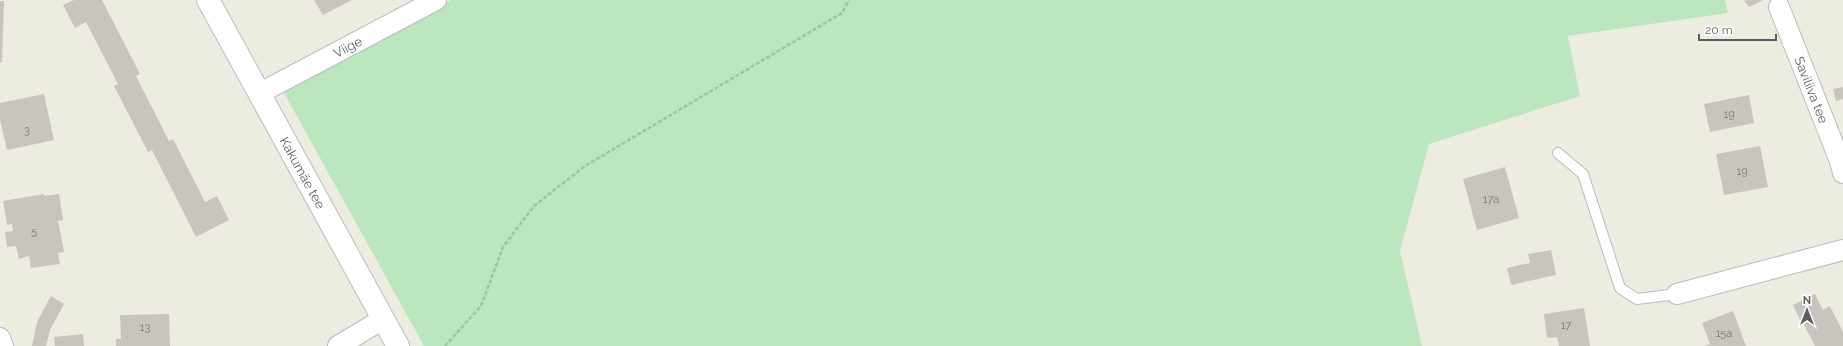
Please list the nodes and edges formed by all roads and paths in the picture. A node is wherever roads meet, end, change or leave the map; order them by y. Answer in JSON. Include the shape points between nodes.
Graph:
{"nodes":[{"id":1,"x":208,"y":0,"type":"edge"},
{"id":2,"x":436,"y":0,"type":"edge"},
{"id":3,"x":849,"y":0,"type":"edge"},
{"id":4,"x":1779,"y":7,"type":"dead end"},
{"id":5,"x":260,"y":93,"type":"junction"},
{"id":6,"x":1558,"y":153,"type":"dead end"},
{"id":7,"x":1843,"y":173,"type":"edge"},
{"id":8,"x":1843,"y":250,"type":"edge"},
{"id":9,"x":1676,"y":294,"type":"joint"},
{"id":10,"x":383,"y":319,"type":"junction"},
{"id":11,"x":0,"y":338,"type":"edge"},
{"id":12,"x":3,"y":346,"type":"edge"},
{"id":13,"x":338,"y":346,"type":"edge"},
{"id":14,"x":398,"y":346,"type":"edge"},
{"id":15,"x":445,"y":346,"type":"edge"}],
"edges":[{"from":1,"to":5,"type":"street","name":"Kakumäe tee"},
{"from":2,"to":5,"type":"street","name":"Viige"},
{"from":3,"to":15,"type":"path","via":[[842,13],[585,166],[534,206],[503,248],[481,306]]},
{"from":4,"to":7,"type":"street","name":"Saviliiva tee"},
{"from":5,"to":10,"type":"street","name":"Kakumäe tee"},
{"from":6,"to":9,"type":"lane","via":[[1583,174],[1620,288],[1637,300]]},
{"from":8,"to":9,"type":"street"},
{"from":10,"to":13,"type":"street"},
{"from":10,"to":14,"type":"street","name":"Kakumäe tee"},
{"from":11,"to":12,"type":"street"}]}
